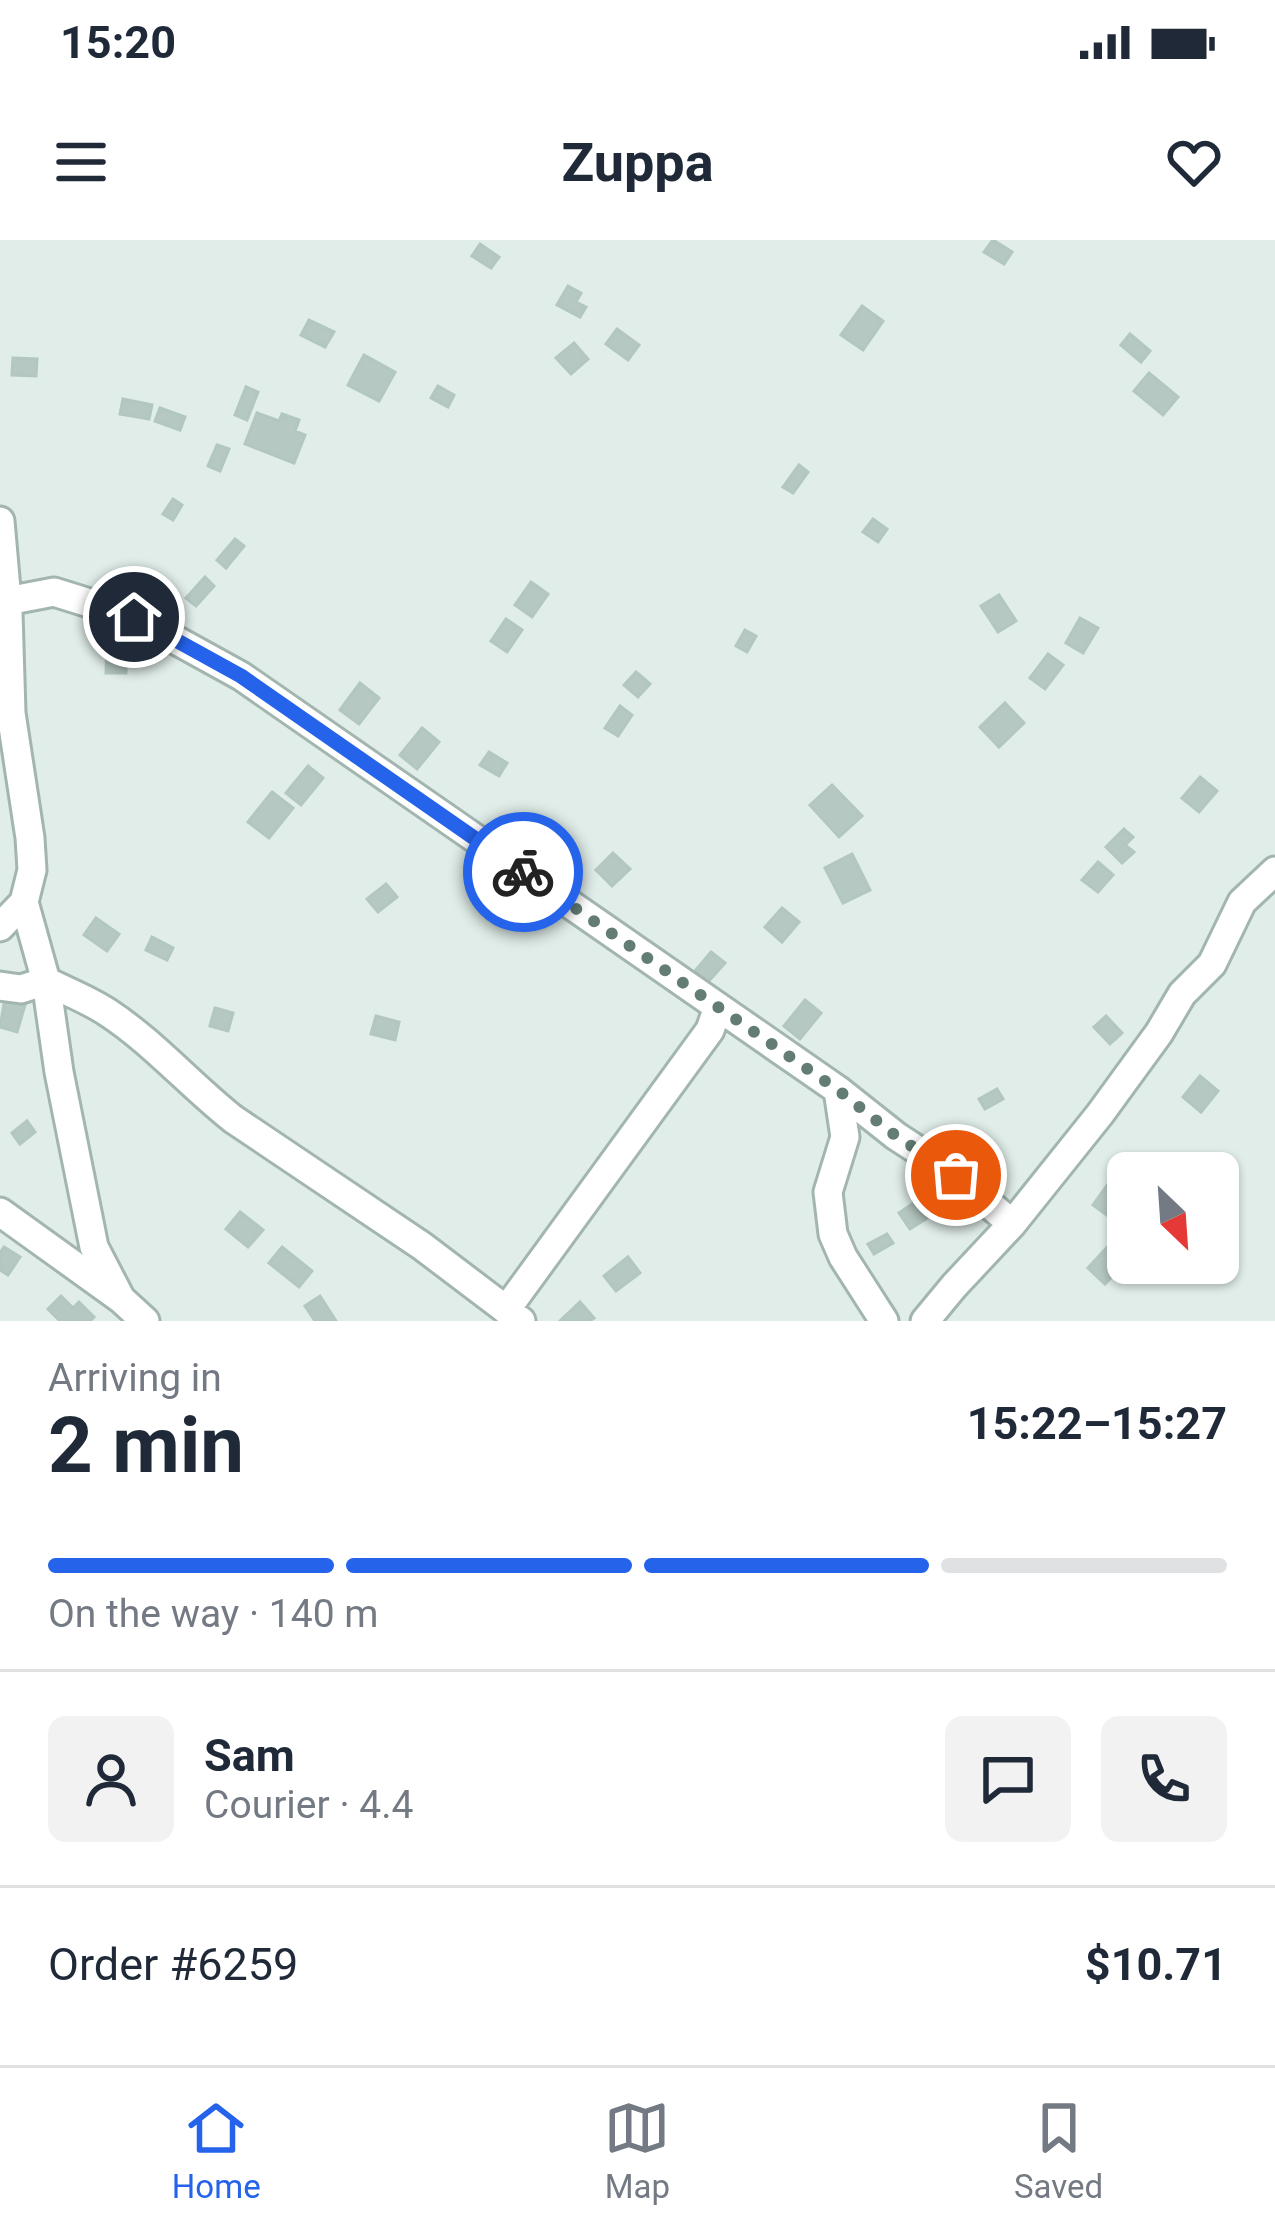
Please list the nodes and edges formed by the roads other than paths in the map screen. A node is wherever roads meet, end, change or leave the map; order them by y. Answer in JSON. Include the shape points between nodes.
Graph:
{"nodes":[{"id":1,"x":0,"y":521,"type":"edge"},
{"id":2,"x":7,"y":601,"type":"junction"},
{"id":3,"x":1275,"y":871,"type":"edge"},
{"id":4,"x":24,"y":902,"type":"junction"},
{"id":5,"x":0,"y":927,"type":"edge"},
{"id":6,"x":46,"y":981,"type":"junction"},
{"id":7,"x":0,"y":986,"type":"edge"},
{"id":8,"x":718,"y":1007,"type":"junction"},
{"id":9,"x":838,"y":1090,"type":"junction"},
{"id":10,"x":0,"y":1212,"type":"edge"},
{"id":11,"x":1012,"y":1224,"type":"junction"},
{"id":12,"x":121,"y":1299,"type":"junction"},
{"id":13,"x":513,"y":1316,"type":"edge"},
{"id":14,"x":145,"y":1321,"type":"edge"},
{"id":15,"x":884,"y":1321,"type":"edge"},
{"id":16,"x":925,"y":1321,"type":"edge"}],
"edges":[{"from":1,"to":2,"type":"street"},
{"from":2,"to":4,"type":"street","via":[[11,713],[32,870]]},
{"from":2,"to":8,"type":"street","via":[[53,592],[134,617],[241,676]]},
{"from":3,"to":11,"type":"street","via":[[1242,902],[1212,964],[1181,994]]},
{"from":4,"to":5,"type":"street"},
{"from":4,"to":6,"type":"street"},
{"from":6,"to":7,"type":"street"},
{"from":6,"to":12,"type":"street","via":[[94,1247]]},
{"from":6,"to":13,"type":"street","via":[[107,1011],[233,1119]]},
{"from":8,"to":9,"type":"street"},
{"from":8,"to":13,"type":"street","via":[[710,1030]]},
{"from":9,"to":11,"type":"street"},
{"from":9,"to":15,"type":"street","via":[[845,1136],[828,1192],[833,1234]]},
{"from":10,"to":12,"type":"street"},
{"from":11,"to":16,"type":"street"},
{"from":12,"to":14,"type":"street"}]}
